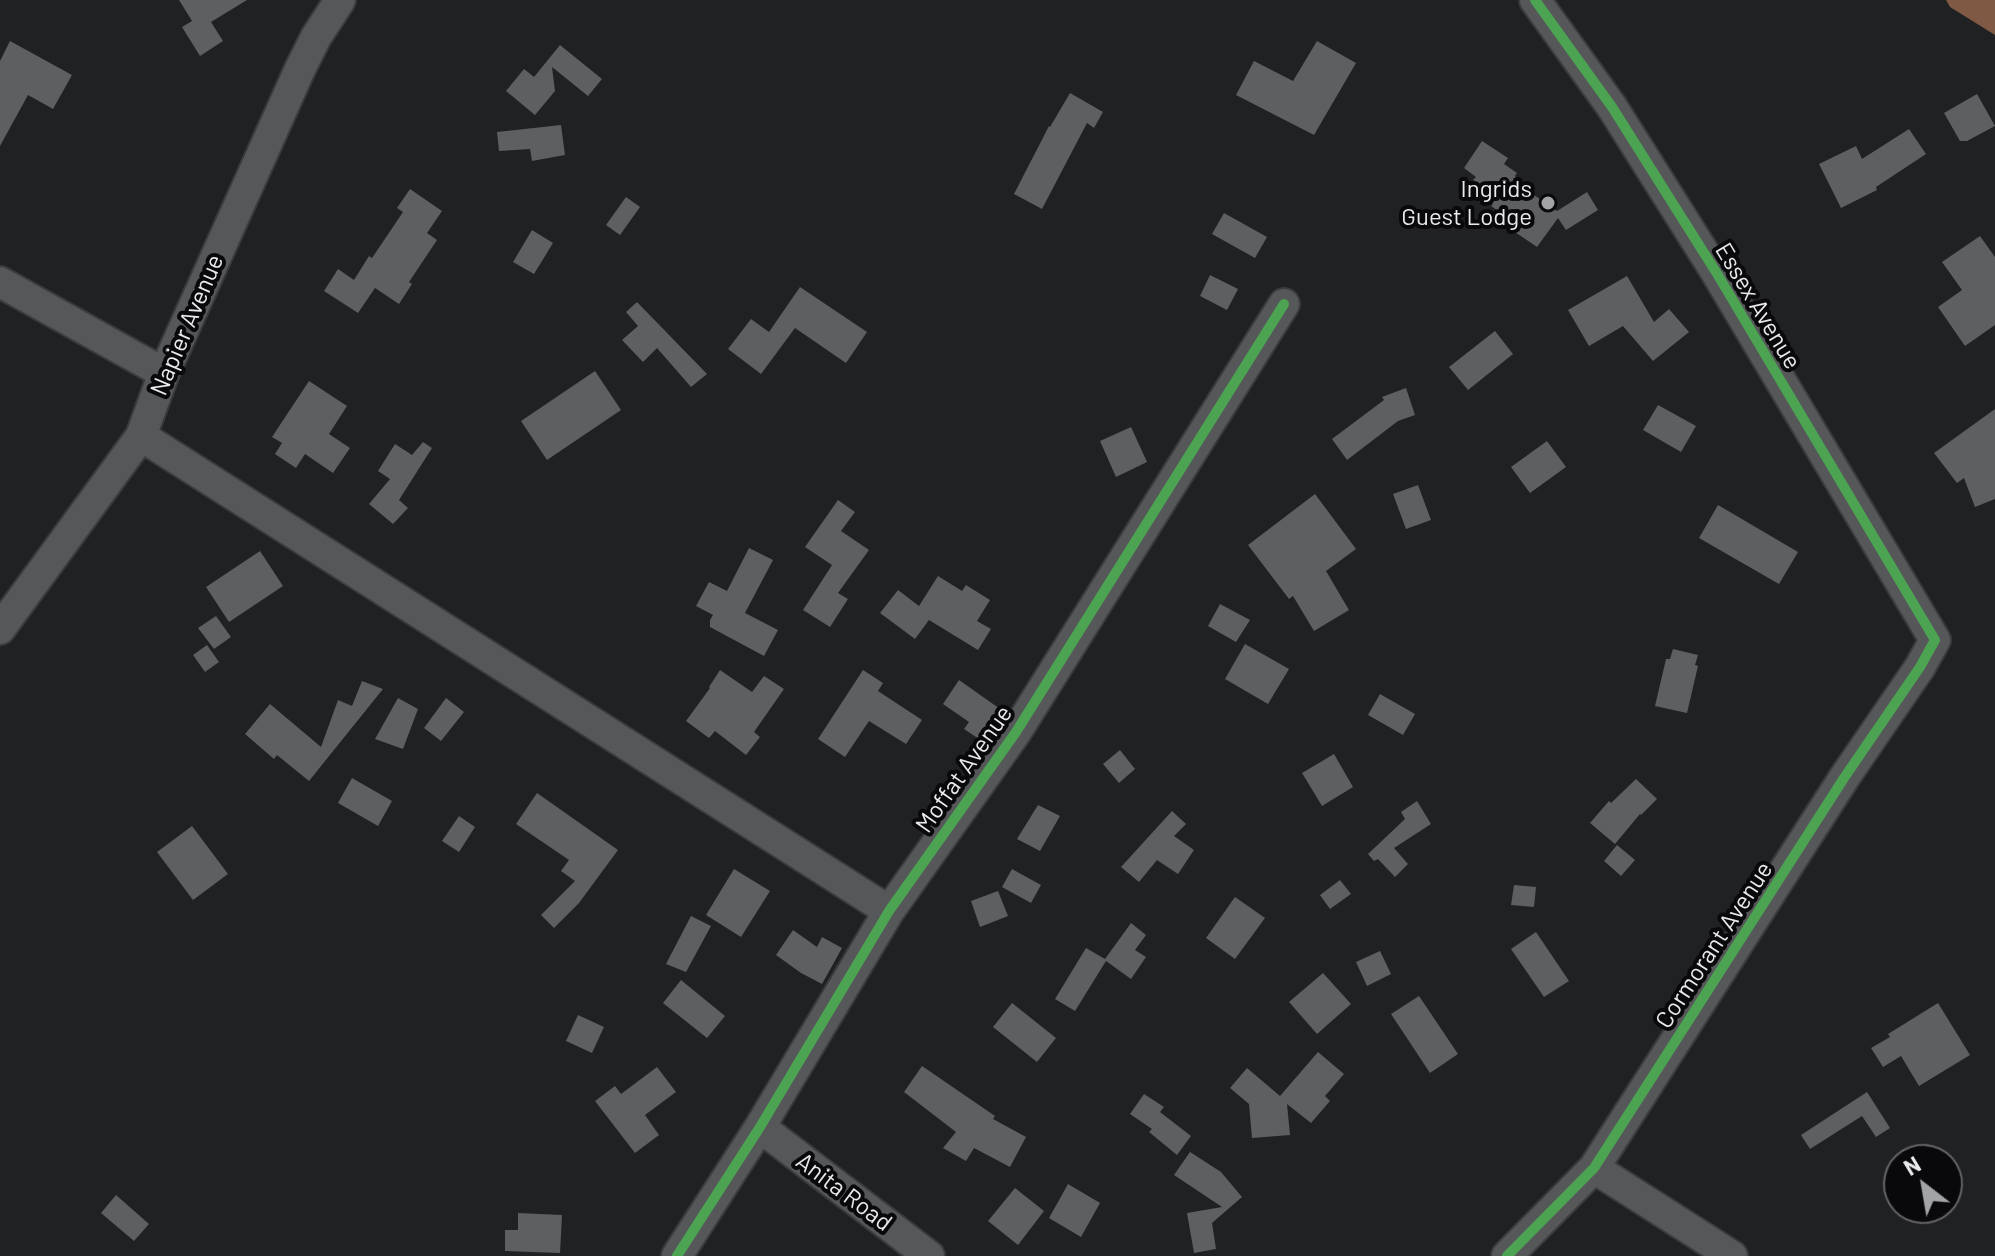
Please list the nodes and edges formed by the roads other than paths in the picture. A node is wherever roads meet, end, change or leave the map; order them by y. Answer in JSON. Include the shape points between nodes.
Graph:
{"nodes":[{"id":1,"x":340,"y":0,"type":"edge"},
{"id":2,"x":1535,"y":0,"type":"edge"},
{"id":3,"x":0,"y":282,"type":"edge"},
{"id":4,"x":1284,"y":304,"type":"dead end"},
{"id":5,"x":164,"y":373,"type":"junction"},
{"id":6,"x":141,"y":436,"type":"junction"},
{"id":7,"x":0,"y":629,"type":"edge"},
{"id":8,"x":1935,"y":640,"type":"joint"},
{"id":9,"x":889,"y":911,"type":"junction"},
{"id":10,"x":760,"y":1127,"type":"junction"},
{"id":11,"x":1594,"y":1168,"type":"junction"},
{"id":12,"x":677,"y":1256,"type":"edge"},
{"id":13,"x":929,"y":1256,"type":"edge"},
{"id":14,"x":1507,"y":1256,"type":"edge"},
{"id":15,"x":1732,"y":1256,"type":"edge"}],
"edges":[{"from":1,"to":5,"type":"street","name":"Napier Avenue","via":[[300,69]]},
{"from":2,"to":8,"type":"street","name":"Essex Avenue","via":[[1612,107],[1700,247]]},
{"from":3,"to":5,"type":"street"},
{"from":4,"to":9,"type":"street","name":"Moffat Avenue","via":[[1016,732]]},
{"from":5,"to":6,"type":"street","name":"Napier Avenue"},
{"from":6,"to":7,"type":"street","name":"Napier Avenue"},
{"from":6,"to":9,"type":"street"},
{"from":8,"to":11,"type":"street","name":"Cormorant Avenue"},
{"from":9,"to":10,"type":"street","name":"Moffat Avenue"},
{"from":10,"to":12,"type":"street","name":"Moffat Avenue"},
{"from":10,"to":13,"type":"street","name":"Anita Road"},
{"from":11,"to":14,"type":"street","name":"Cormorant Avenue"},
{"from":11,"to":15,"type":"street"}]}
